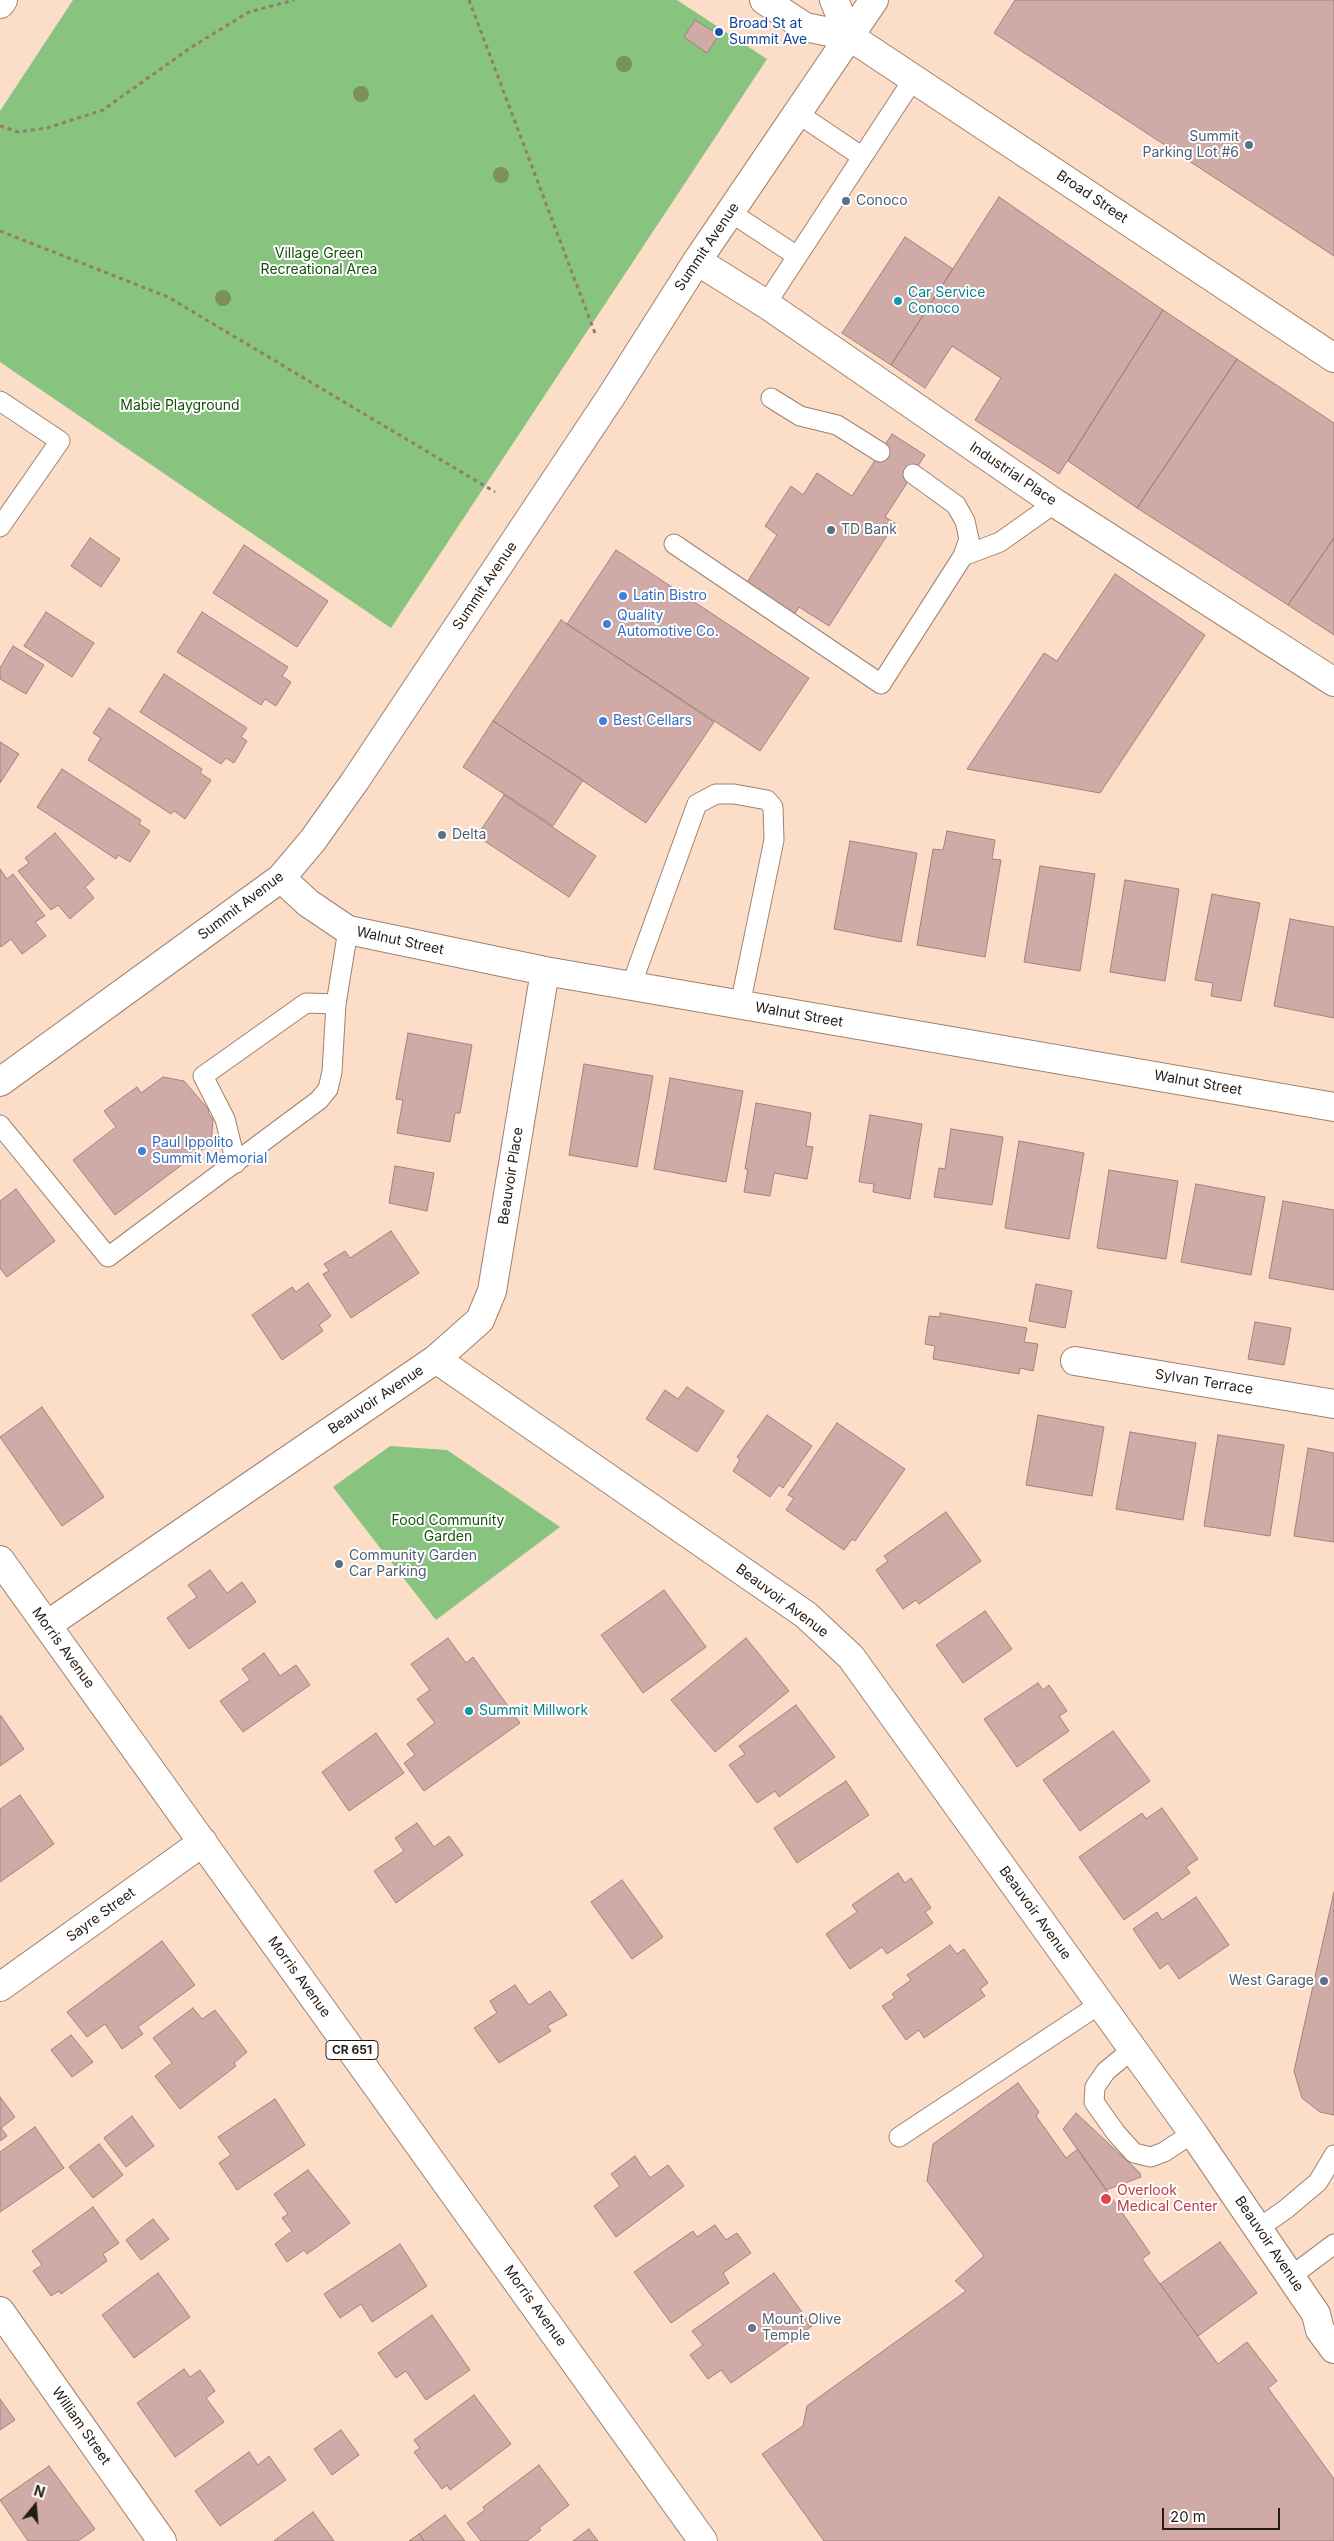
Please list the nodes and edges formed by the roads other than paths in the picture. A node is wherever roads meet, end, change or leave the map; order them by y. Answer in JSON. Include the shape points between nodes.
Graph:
{"nodes":[{"id":1,"x":3,"y":0,"type":"edge"},
{"id":2,"x":764,"y":0,"type":"edge"},
{"id":3,"x":834,"y":0,"type":"edge"},
{"id":4,"x":874,"y":0,"type":"edge"},
{"id":5,"x":0,"y":4,"type":"edge"},
{"id":6,"x":849,"y":36,"type":"junction"},
{"id":7,"x":914,"y":78,"type":"junction"},
{"id":8,"x":796,"y":113,"type":"junction"},
{"id":9,"x":861,"y":156,"type":"junction"},
{"id":10,"x":730,"y":212,"type":"junction"},
{"id":11,"x":797,"y":256,"type":"junction"},
{"id":12,"x":696,"y":261,"type":"junction"},
{"id":13,"x":766,"y":304,"type":"junction"},
{"id":14,"x":1334,"y":358,"type":"edge"},
{"id":15,"x":771,"y":398,"type":"dead end"},
{"id":16,"x":0,"y":401,"type":"edge"},
{"id":17,"x":880,"y":452,"type":"dead end"},
{"id":18,"x":913,"y":474,"type":"dead end"},
{"id":19,"x":1055,"y":503,"type":"junction"},
{"id":20,"x":0,"y":527,"type":"edge"},
{"id":21,"x":674,"y":544,"type":"dead end"},
{"id":22,"x":963,"y":556,"type":"junction"},
{"id":23,"x":1334,"y":682,"type":"edge"},
{"id":24,"x":281,"y":878,"type":"junction"},
{"id":25,"x":348,"y":930,"type":"junction"},
{"id":26,"x":545,"y":971,"type":"junction"},
{"id":27,"x":631,"y":986,"type":"junction"},
{"id":28,"x":336,"y":1004,"type":"junction"},
{"id":29,"x":740,"y":1005,"type":"junction"},
{"id":30,"x":0,"y":1082,"type":"edge"},
{"id":31,"x":1334,"y":1106,"type":"edge"},
{"id":32,"x":0,"y":1125,"type":"edge"},
{"id":33,"x":236,"y":1163,"type":"junction"},
{"id":34,"x":436,"y":1359,"type":"junction"},
{"id":35,"x":1075,"y":1361,"type":"dead end"},
{"id":36,"x":1334,"y":1404,"type":"edge"},
{"id":37,"x":0,"y":1560,"type":"edge"},
{"id":38,"x":47,"y":1625,"type":"junction"},
{"id":39,"x":203,"y":1842,"type":"junction"},
{"id":40,"x":0,"y":1987,"type":"edge"},
{"id":41,"x":1100,"y":2004,"type":"junction"},
{"id":42,"x":1133,"y":2049,"type":"junction"},
{"id":43,"x":1193,"y":2133,"type":"junction"},
{"id":44,"x":899,"y":2137,"type":"dead end"},
{"id":45,"x":1334,"y":2155,"type":"edge"},
{"id":46,"x":1259,"y":2228,"type":"junction"},
{"id":47,"x":1334,"y":2244,"type":"edge"},
{"id":48,"x":1290,"y":2276,"type":"junction"},
{"id":49,"x":0,"y":2310,"type":"edge"},
{"id":50,"x":1325,"y":2317,"type":"edge"},
{"id":51,"x":1334,"y":2349,"type":"edge"},
{"id":52,"x":162,"y":2541,"type":"edge"},
{"id":53,"x":703,"y":2541,"type":"edge"}],
"edges":[{"from":1,"to":5,"type":"street"},
{"from":2,"to":6,"type":"street","name":"Broad Street","via":[[805,27]]},
{"from":3,"to":6,"type":"street"},
{"from":4,"to":6,"type":"street","name":"Summit Avenue"},
{"from":6,"to":7,"type":"street","name":"Broad Street"},
{"from":6,"to":8,"type":"street","name":"Summit Avenue"},
{"from":7,"to":9,"type":"lane"},
{"from":7,"to":14,"type":"street","name":"Broad Street"},
{"from":8,"to":9,"type":"lane"},
{"from":8,"to":10,"type":"street","name":"Summit Avenue"},
{"from":9,"to":11,"type":"lane"},
{"from":10,"to":11,"type":"lane"},
{"from":10,"to":12,"type":"street","name":"Summit Avenue"},
{"from":11,"to":13,"type":"lane"},
{"from":12,"to":13,"type":"street","name":"Industrial Place"},
{"from":12,"to":24,"type":"street","name":"Summit Avenue","via":[[612,395],[355,781],[314,840]]},
{"from":13,"to":19,"type":"street","name":"Industrial Place"},
{"from":15,"to":17,"type":"lane","via":[[800,416],[837,425]]},
{"from":16,"to":20,"type":"lane","via":[[60,441]]},
{"from":18,"to":22,"type":"lane","via":[[956,505],[965,521],[969,539]]},
{"from":19,"to":22,"type":"lane","via":[[1000,542]]},
{"from":19,"to":23,"type":"street","name":"Industrial Place"},
{"from":21,"to":22,"type":"lane","via":[[881,684]]},
{"from":24,"to":25,"type":"street","name":"Walnut Street","via":[[308,903]]},
{"from":24,"to":30,"type":"street","name":"Summit Avenue"},
{"from":25,"to":26,"type":"street","name":"Walnut Street"},
{"from":25,"to":28,"type":"lane"},
{"from":26,"to":27,"type":"street","name":"Walnut Street"},
{"from":26,"to":34,"type":"street","name":"Beauvoir Place","via":[[492,1291],[480,1320]]},
{"from":27,"to":29,"type":"street","name":"Walnut Street"},
{"from":27,"to":29,"type":"lane","via":[[697,804],[716,794],[734,794],[767,800],[773,807],[774,840]]},
{"from":28,"to":33,"type":"lane","via":[[328,1089],[319,1100]]},
{"from":28,"to":33,"type":"lane","via":[[306,1003],[203,1076],[225,1119]]},
{"from":29,"to":31,"type":"street","name":"Walnut Street"},
{"from":32,"to":33,"type":"lane","via":[[108,1258]]},
{"from":34,"to":38,"type":"street","name":"Beauvoir Avenue"},
{"from":34,"to":41,"type":"street","name":"Beauvoir Avenue","via":[[806,1615],[828,1634],[851,1657],[874,1688]]},
{"from":35,"to":36,"type":"street","name":"Sylvan Terrace"},
{"from":37,"to":38,"type":"street","name":"Morris Avenue","number":"CR 651"},
{"from":38,"to":39,"type":"street","name":"Morris Avenue","number":"CR 651"},
{"from":39,"to":40,"type":"street","name":"Sayre Street"},
{"from":39,"to":53,"type":"street","name":"Morris Avenue","number":"CR 651"},
{"from":41,"to":42,"type":"street","name":"Beauvoir Avenue"},
{"from":41,"to":44,"type":"lane"},
{"from":42,"to":43,"type":"street","name":"Beauvoir Avenue"},
{"from":42,"to":43,"type":"lane","via":[[1106,2071],[1095,2087],[1094,2102],[1116,2134],[1134,2153],[1151,2157]]},
{"from":43,"to":46,"type":"street","name":"Beauvoir Avenue"},
{"from":45,"to":46,"type":"lane","via":[[1318,2182]]},
{"from":46,"to":48,"type":"street","name":"Beauvoir Avenue"},
{"from":47,"to":48,"type":"lane"},
{"from":48,"to":50,"type":"street","name":"Beauvoir Avenue"},
{"from":49,"to":52,"type":"street","name":"William Street"},
{"from":50,"to":51,"type":"street","name":"Beauvoir Avenue","via":[[1320,2330]]}]}
